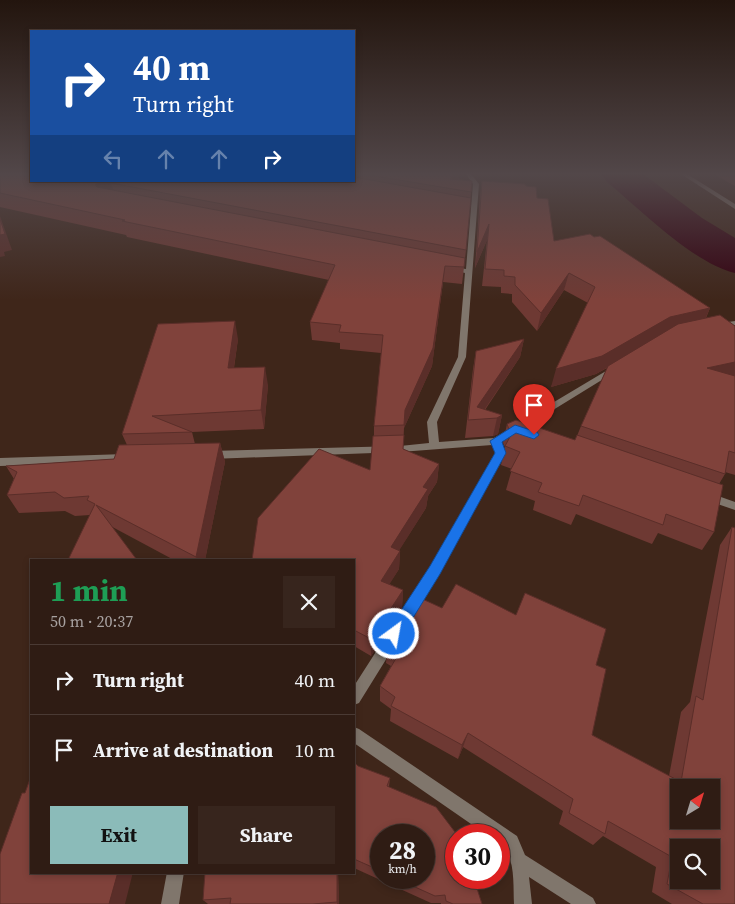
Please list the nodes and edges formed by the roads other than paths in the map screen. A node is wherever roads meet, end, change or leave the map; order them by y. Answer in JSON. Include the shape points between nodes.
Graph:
{"nodes":[{"id":1,"x":474,"y":216,"type":"edge"},
{"id":2,"x":440,"y":267,"type":"edge"},
{"id":3,"x":469,"y":272,"type":"junction"},
{"id":4,"x":735,"y":323,"type":"edge"},
{"id":5,"x":709,"y":328,"type":"edge"},
{"id":6,"x":624,"y":364,"type":"edge"},
{"id":7,"x":515,"y":429,"type":"junction"},
{"id":8,"x":534,"y":435,"type":"edge"},
{"id":9,"x":496,"y":441,"type":"junction"},
{"id":10,"x":434,"y":446,"type":"junction"},
{"id":11,"x":200,"y":455,"type":"edge"},
{"id":12,"x":140,"y":457,"type":"edge"},
{"id":13,"x":0,"y":462,"type":"edge"},
{"id":14,"x":698,"y":493,"type":"edge"},
{"id":15,"x":735,"y":506,"type":"edge"},
{"id":16,"x":355,"y":696,"type":"edge"},
{"id":17,"x":355,"y":735,"type":"edge"},
{"id":18,"x":519,"y":861,"type":"junction"},
{"id":19,"x":176,"y":874,"type":"edge"},
{"id":20,"x":170,"y":904,"type":"edge"},
{"id":21,"x":523,"y":904,"type":"edge"},
{"id":22,"x":587,"y":904,"type":"edge"}],
"edges":[{"from":1,"to":3,"type":"street"},
{"from":2,"to":3,"type":"street"},
{"from":3,"to":10,"type":"street","via":[[462,356],[432,422]]},
{"from":4,"to":5,"type":"street"},
{"from":6,"to":7,"type":"street"},
{"from":7,"to":8,"type":"street"},
{"from":7,"to":9,"type":"street"},
{"from":9,"to":10,"type":"street"},
{"from":9,"to":16,"type":"street","via":[[500,453],[435,570]]},
{"from":10,"to":11,"type":"street"},
{"from":12,"to":13,"type":"street"},
{"from":14,"to":15,"type":"street"},
{"from":17,"to":18,"type":"street","via":[[511,842]]},
{"from":18,"to":21,"type":"street"},
{"from":18,"to":22,"type":"street"},
{"from":19,"to":20,"type":"street"}]}
